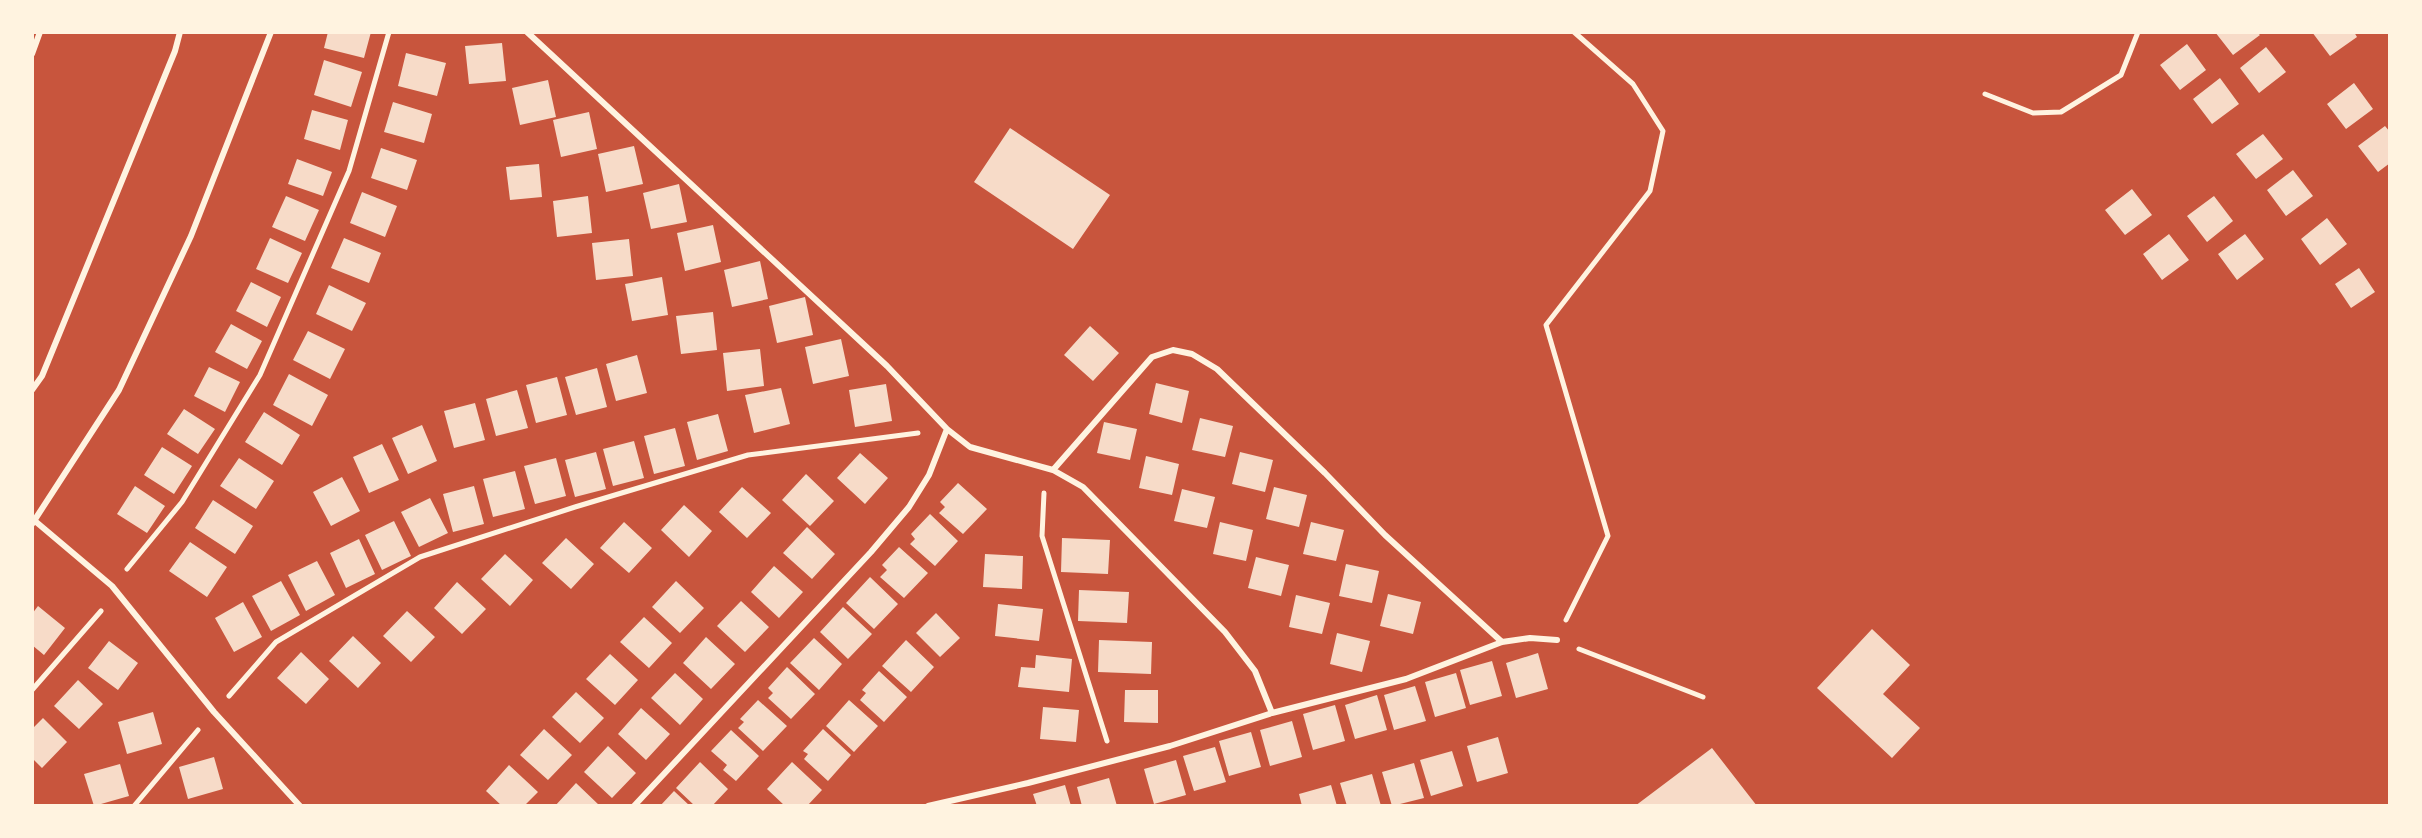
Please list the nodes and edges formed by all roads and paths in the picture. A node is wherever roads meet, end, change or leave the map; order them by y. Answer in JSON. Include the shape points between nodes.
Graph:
{"nodes":[{"id":1,"x":40,"y":32,"type":"edge"},
{"id":2,"x":180,"y":32,"type":"edge"},
{"id":3,"x":271,"y":32,"type":"edge"},
{"id":4,"x":389,"y":32,"type":"edge"},
{"id":5,"x":527,"y":32,"type":"edge"},
{"id":6,"x":1574,"y":32,"type":"edge"},
{"id":7,"x":2138,"y":32,"type":"edge"},
{"id":8,"x":32,"y":54,"type":"edge"},
{"id":9,"x":1985,"y":94,"type":"dead end"},
{"id":10,"x":32,"y":390,"type":"edge"},
{"id":11,"x":947,"y":429,"type":"junction"},
{"id":12,"x":1053,"y":470,"type":"junction"},
{"id":13,"x":34,"y":522,"type":"edge"},
{"id":14,"x":112,"y":586,"type":"junction"},
{"id":15,"x":1557,"y":640,"type":"junction"},
{"id":16,"x":1502,"y":642,"type":"junction"},
{"id":17,"x":32,"y":690,"type":"edge"},
{"id":18,"x":1703,"y":697,"type":"dead end"},
{"id":19,"x":214,"y":712,"type":"junction"},
{"id":20,"x":1272,"y":713,"type":"junction"},
{"id":21,"x":1113,"y":761,"type":"junction"},
{"id":22,"x":134,"y":806,"type":"edge"},
{"id":23,"x":300,"y":806,"type":"edge"},
{"id":24,"x":634,"y":806,"type":"edge"},
{"id":25,"x":928,"y":806,"type":"edge"}],
"edges":[{"from":1,"to":8,"type":"lane"},
{"from":2,"to":10,"type":"lane"},
{"from":3,"to":13,"type":"lane","via":[[191,236],[119,390]]},
{"from":4,"to":14,"type":"path","via":[[349,171],[260,375],[182,502]]},
{"from":5,"to":11,"type":"lane","via":[[887,366]]},
{"from":6,"to":15,"type":"path","via":[[1633,84],[1663,131],[1650,191],[1546,325],[1608,536]]},
{"from":7,"to":9,"type":"path","via":[[2121,75],[2061,112],[2033,113]]},
{"from":11,"to":12,"type":"lane","via":[[970,447]]},
{"from":11,"to":19,"type":"path","via":[[748,455],[420,557],[276,642]]},
{"from":11,"to":24,"type":"lane","via":[[909,507]]},
{"from":12,"to":16,"type":"lane","via":[[1152,357],[1173,350],[1192,354],[1217,369]]},
{"from":12,"to":20,"type":"lane","via":[[1083,487],[1225,632],[1255,671]]},
{"from":12,"to":21,"type":"path","via":[[1044,487],[1042,536]]},
{"from":13,"to":14,"type":"lane"},
{"from":14,"to":17,"type":"path","via":[[98,616]]},
{"from":14,"to":19,"type":"lane"},
{"from":15,"to":16,"type":"lane"},
{"from":15,"to":18,"type":"path"},
{"from":16,"to":20,"type":"lane","via":[[1406,679]]},
{"from":19,"to":22,"type":"path"},
{"from":19,"to":23,"type":"lane"},
{"from":20,"to":21,"type":"lane"},
{"from":21,"to":25,"type":"lane"}]}
